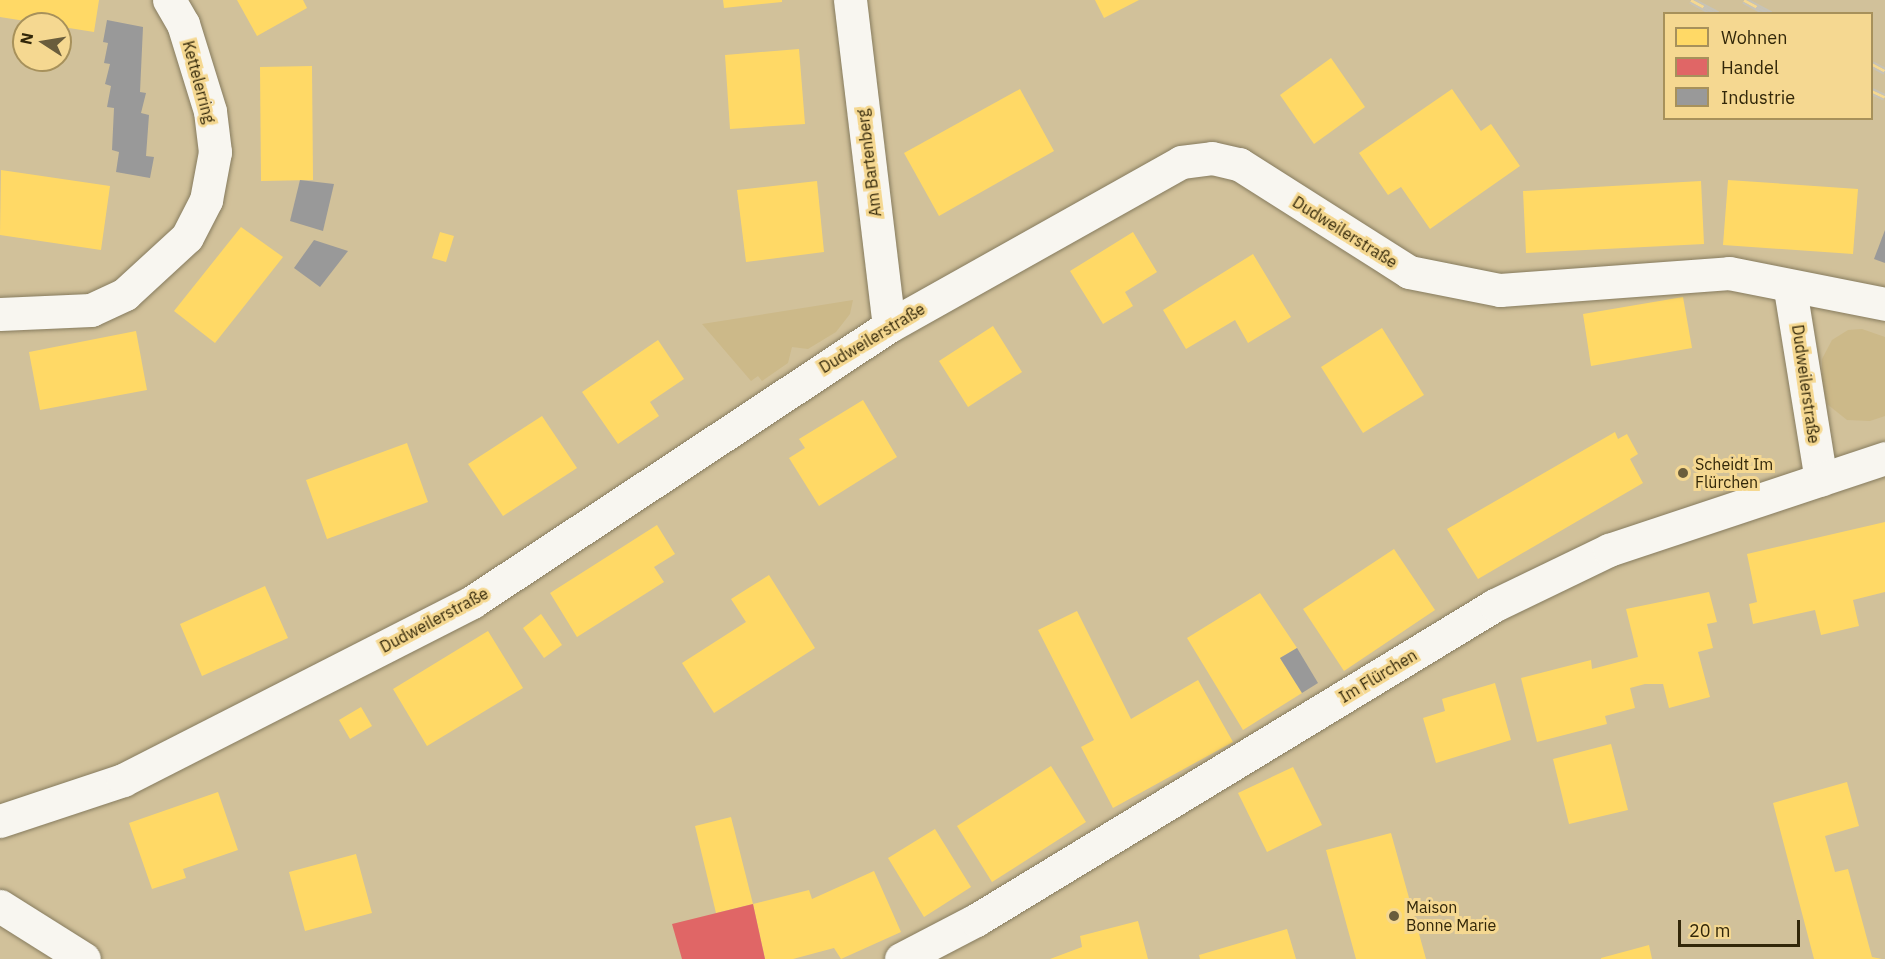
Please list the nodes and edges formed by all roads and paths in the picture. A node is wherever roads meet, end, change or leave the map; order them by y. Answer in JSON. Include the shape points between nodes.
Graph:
{"nodes":[{"id":1,"x":169,"y":0,"type":"edge"},
{"id":2,"x":850,"y":0,"type":"edge"},
{"id":3,"x":1790,"y":289,"type":"junction"},
{"id":4,"x":1885,"y":304,"type":"edge"},
{"id":5,"x":0,"y":314,"type":"edge"},
{"id":6,"x":889,"y":326,"type":"junction"},
{"id":7,"x":1885,"y":458,"type":"edge"},
{"id":8,"x":1821,"y":480,"type":"junction"},
{"id":9,"x":0,"y":821,"type":"edge"},
{"id":10,"x":0,"y":906,"type":"edge"},
{"id":11,"x":84,"y":959,"type":"edge"},
{"id":12,"x":902,"y":959,"type":"edge"}],
"edges":[{"from":1,"to":5,"type":"street","name":"Kettelerring","via":[[183,24],[210,111],[214,152],[206,200],[187,237],[125,294],[91,310]]},
{"from":2,"to":6,"type":"street","name":"Am Bartenberg"},
{"from":3,"to":4,"type":"street","name":"Dudweilerstraße"},
{"from":3,"to":6,"type":"street","name":"Dudweilerstraße","via":[[1730,273],[1500,290],[1409,272],[1239,164],[1212,158],[1181,162]]},
{"from":3,"to":8,"type":"street","name":"Dudweilerstraße"},
{"from":6,"to":9,"type":"street","name":"Dudweilerstraße","via":[[472,602],[123,780]]},
{"from":7,"to":8,"type":"street","name":"Im Flürchen"},
{"from":8,"to":12,"type":"street","name":"Im Flürchen","via":[[1609,550],[1495,605],[976,920]]},
{"from":10,"to":11,"type":"street"}]}
